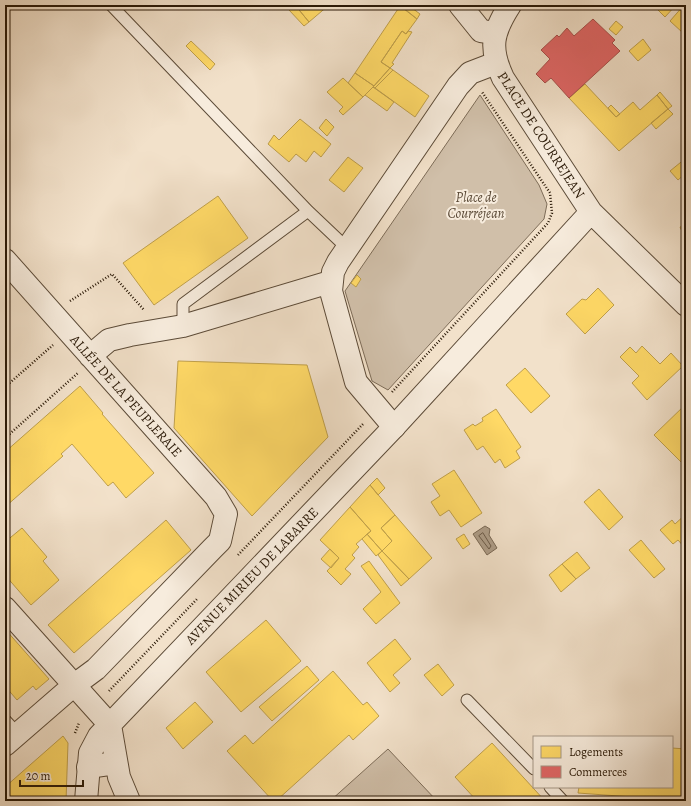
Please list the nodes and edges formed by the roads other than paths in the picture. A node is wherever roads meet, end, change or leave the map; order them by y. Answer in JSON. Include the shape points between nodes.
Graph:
{"nodes":[{"id":1,"x":111,"y":5,"type":"edge"},
{"id":2,"x":460,"y":5,"type":"edge"},
{"id":3,"x":510,"y":5,"type":"edge"},
{"id":4,"x":495,"y":33,"type":"junction"},
{"id":5,"x":496,"y":63,"type":"junction"},
{"id":6,"x":308,"y":212,"type":"junction"},
{"id":7,"x":591,"y":212,"type":"junction"},
{"id":8,"x":347,"y":248,"type":"junction"},
{"id":9,"x":5,"y":260,"type":"edge"},
{"id":10,"x":330,"y":282,"type":"junction"},
{"id":11,"x":686,"y":305,"type":"edge"},
{"id":12,"x":183,"y":326,"type":"junction"},
{"id":13,"x":86,"y":363,"type":"junction"},
{"id":14,"x":394,"y":427,"type":"junction"},
{"id":15,"x":5,"y":608,"type":"edge"},
{"id":16,"x":73,"y":686,"type":"junction"},
{"id":17,"x":467,"y":700,"type":"dead end"},
{"id":18,"x":110,"y":725,"type":"junction"},
{"id":19,"x":9,"y":733,"type":"edge"},
{"id":20,"x":116,"y":763,"type":"junction"},
{"id":21,"x":88,"y":767,"type":"junction"},
{"id":22,"x":533,"y":768,"type":"edge"},
{"id":23,"x":551,"y":788,"type":"edge"},
{"id":24,"x":86,"y":801,"type":"edge"},
{"id":25,"x":129,"y":801,"type":"edge"},
{"id":26,"x":563,"y":801,"type":"edge"}],
"edges":[{"from":1,"to":6,"type":"lane"},
{"from":2,"to":4,"type":"street","via":[[481,31]]},
{"from":3,"to":4,"type":"street"},
{"from":4,"to":5,"type":"street","via":[[493,49]]},
{"from":5,"to":7,"type":"street","name":"PLACE DE COURREJEAN","via":[[503,78]]},
{"from":5,"to":8,"type":"street","name":"PLACE DE COURREJEAN","via":[[470,73],[458,86]]},
{"from":6,"to":8,"type":"lane"},
{"from":6,"to":12,"type":"lane","via":[[183,304]]},
{"from":7,"to":11,"type":"street"},
{"from":7,"to":14,"type":"street","name":"PLACE DE COURREJEAN"},
{"from":8,"to":10,"type":"street","name":"PLACE DE COURREJEAN","via":[[335,267]]},
{"from":9,"to":13,"type":"street","name":"ALLÉE DE LA PEUPLERAIE"},
{"from":10,"to":12,"type":"street"},
{"from":10,"to":14,"type":"street","via":[[356,382]]},
{"from":12,"to":13,"type":"street","via":[[109,340]]},
{"from":13,"to":16,"type":"street","name":"ALLÉE DE LA PEUPLERAIE","via":[[216,496],[226,514],[220,541],[96,669]]},
{"from":14,"to":18,"type":"street","name":"AVENUE MIRIEU DE LABARRE"},
{"from":15,"to":16,"type":"street"},
{"from":16,"to":18,"type":"street"},
{"from":16,"to":19,"type":"street"},
{"from":17,"to":22,"type":"lane"},
{"from":18,"to":20,"type":"street"},
{"from":18,"to":21,"type":"street","name":"AVENUE MIRIEU DE LABARRE","via":[[90,753]]},
{"from":20,"to":21,"type":"street"},
{"from":20,"to":25,"type":"street"},
{"from":21,"to":24,"type":"street","name":"AVENUE MIRIEU DE LABARRE"},
{"from":23,"to":26,"type":"lane"}]}
